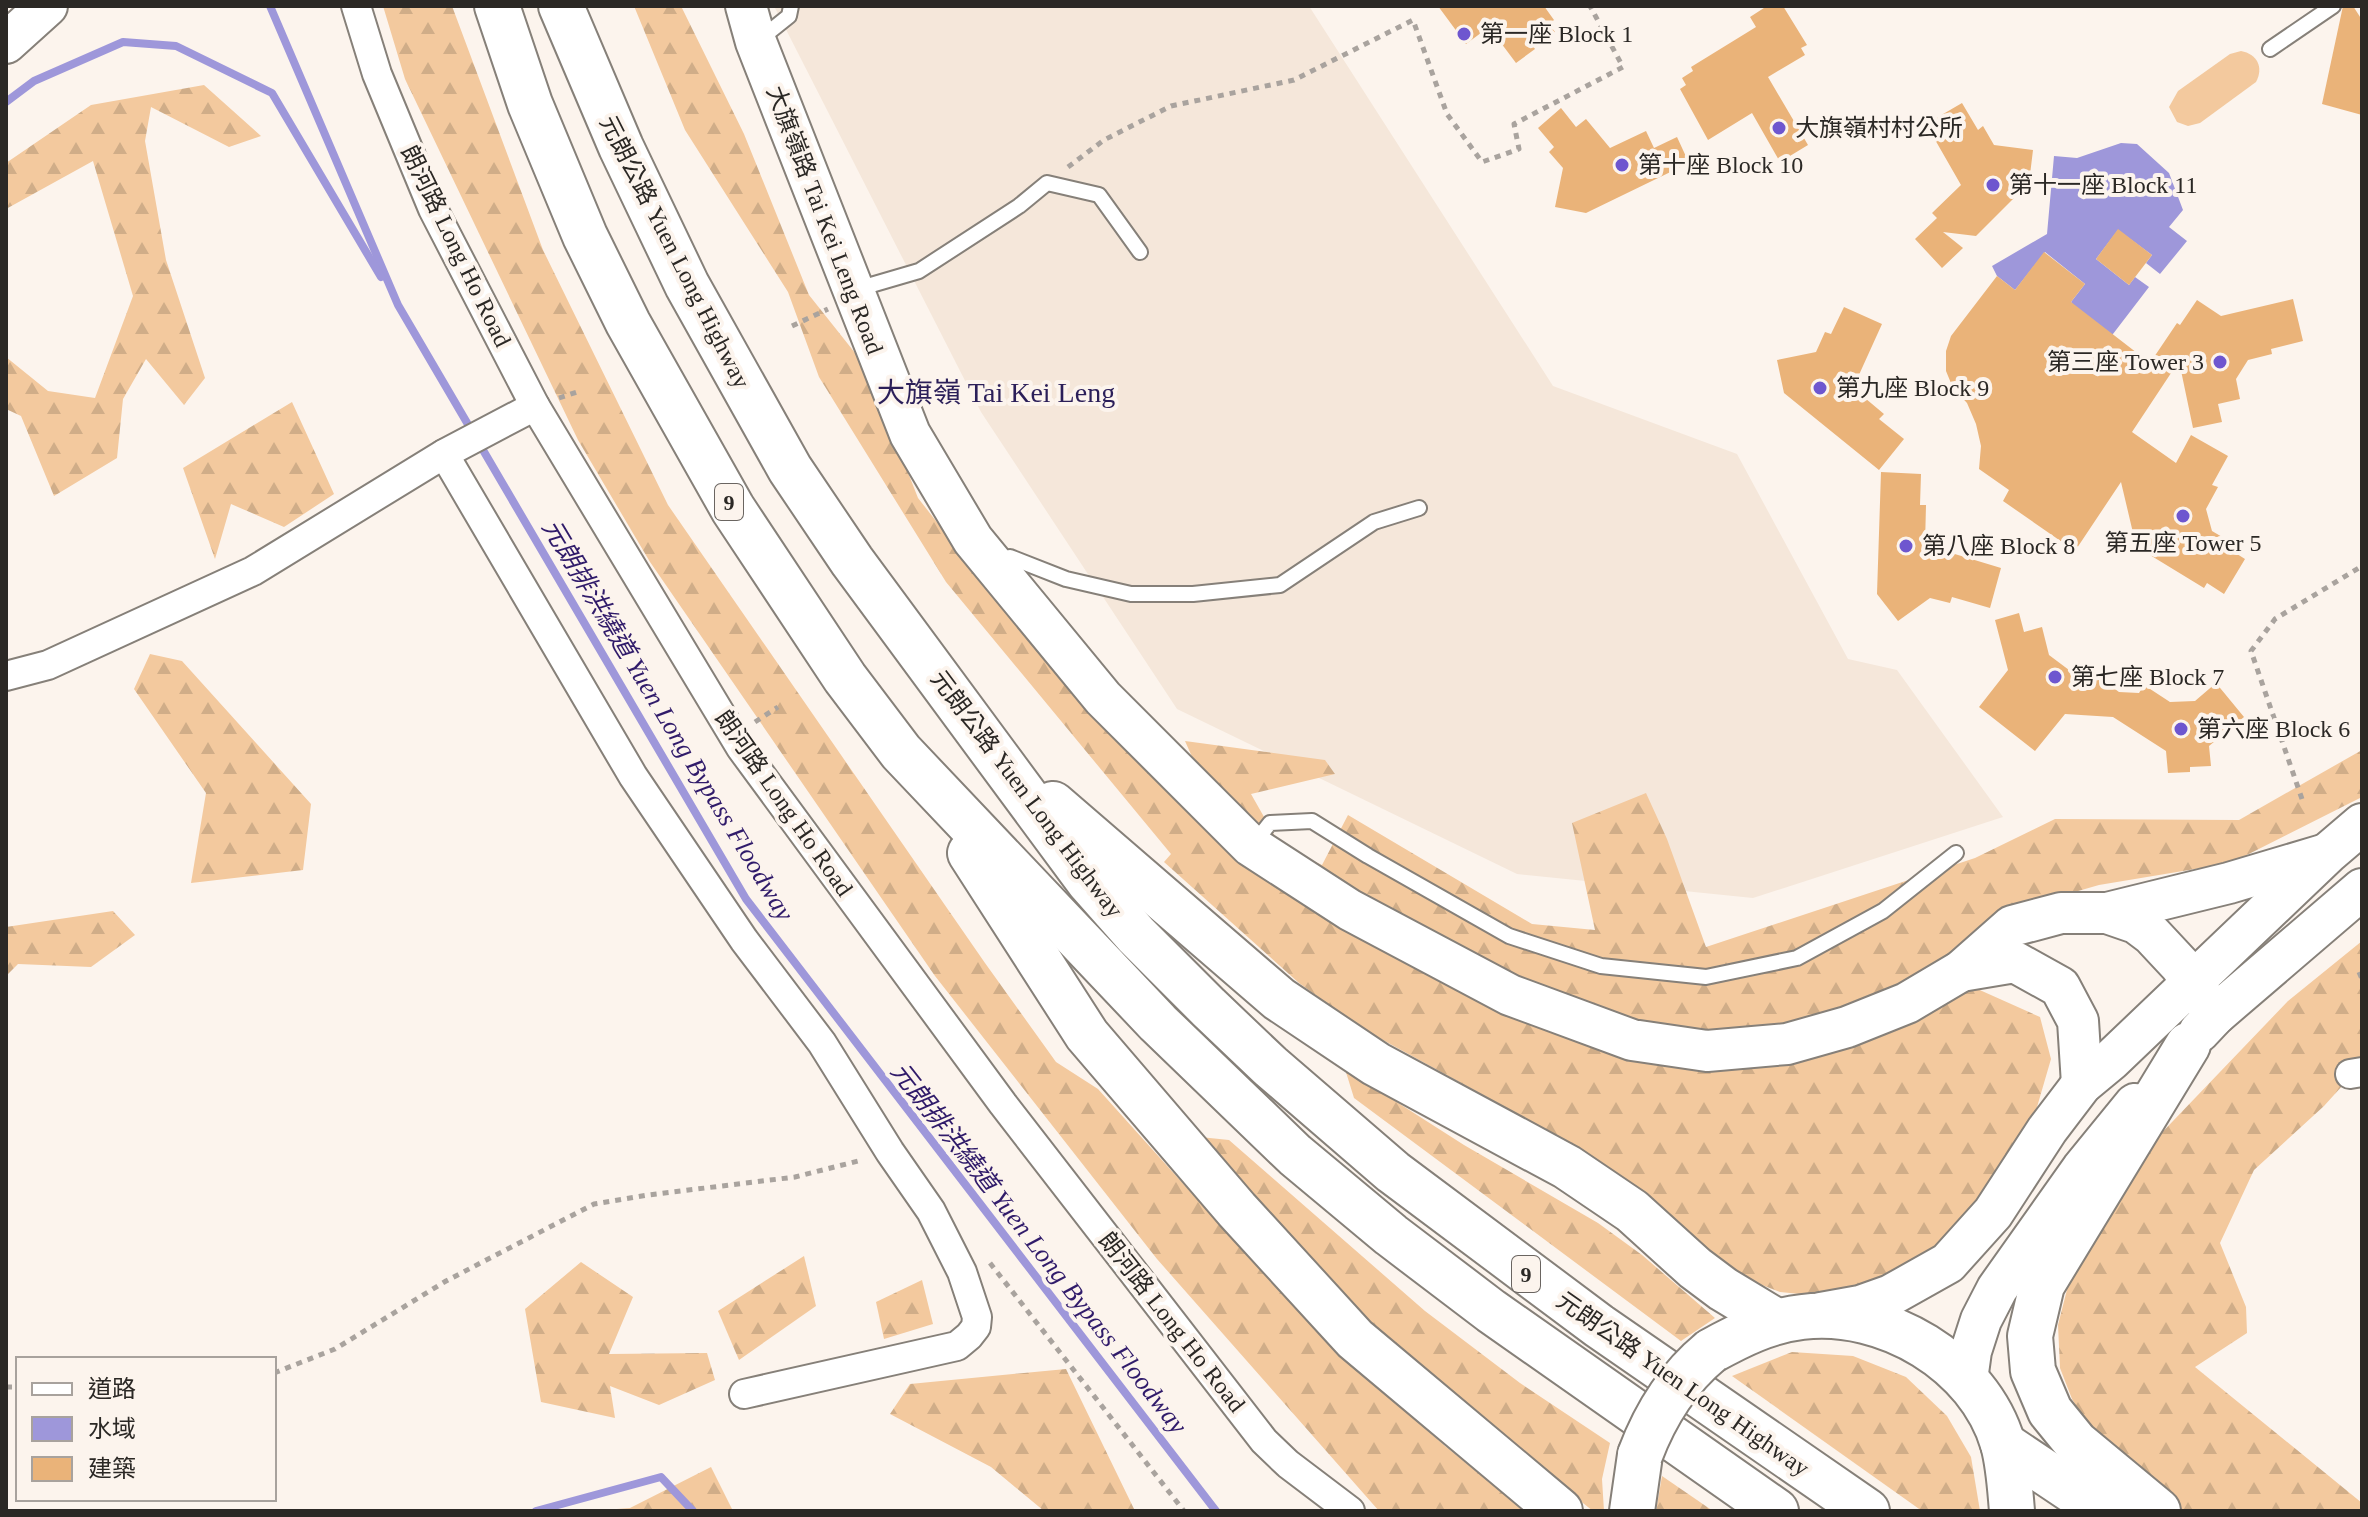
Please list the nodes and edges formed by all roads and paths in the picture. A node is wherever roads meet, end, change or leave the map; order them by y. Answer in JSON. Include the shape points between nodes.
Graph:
{"nodes":[{"id":1,"x":47,"y":6,"type":"edge"},
{"id":2,"x":356,"y":6,"type":"edge"},
{"id":3,"x":497,"y":6,"type":"edge"},
{"id":4,"x":561,"y":6,"type":"edge"},
{"id":5,"x":791,"y":6,"type":"edge"},
{"id":6,"x":1590,"y":6,"type":"edge"},
{"id":7,"x":2333,"y":6,"type":"edge"},
{"id":8,"x":751,"y":24,"type":"edge"},
{"id":9,"x":6,"y":43,"type":"edge"},
{"id":10,"x":2270,"y":49,"type":"dead end"},
{"id":11,"x":1047,"y":183,"type":"junction"},
{"id":12,"x":1140,"y":252,"type":"dead end"},
{"id":13,"x":854,"y":297,"type":"junction"},
{"id":14,"x":528,"y":409,"type":"junction"},
{"id":15,"x":444,"y":454,"type":"junction"},
{"id":16,"x":1419,"y":508,"type":"dead end"},
{"id":17,"x":991,"y":563,"type":"junction"},
{"id":18,"x":2362,"y":566,"type":"edge"},
{"id":19,"x":6,"y":676,"type":"edge"},
{"id":20,"x":901,"y":752,"type":"junction"},
{"id":21,"x":999,"y":758,"type":"junction"},
{"id":22,"x":2302,"y":799,"type":"dead end"},
{"id":23,"x":2362,"y":824,"type":"edge"},
{"id":24,"x":1251,"y":846,"type":"junction"},
{"id":25,"x":1956,"y":853,"type":"dead end"},
{"id":26,"x":2328,"y":853,"type":"junction"},
{"id":27,"x":2362,"y":889,"type":"edge"},
{"id":28,"x":2107,"y":913,"type":"junction"},
{"id":29,"x":1961,"y":971,"type":"junction"},
{"id":30,"x":2198,"y":1014,"type":"junction"},
{"id":31,"x":2082,"y":1084,"type":"junction"},
{"id":32,"x":890,"y":1152,"type":"junction"},
{"id":33,"x":987,"y":1258,"type":"dead end"},
{"id":34,"x":1790,"y":1319,"type":"junction"},
{"id":35,"x":276,"y":1372,"type":"edge"},
{"id":36,"x":1967,"y":1380,"type":"junction"},
{"id":37,"x":744,"y":1394,"type":"dead end"},
{"id":38,"x":2003,"y":1444,"type":"junction"},
{"id":39,"x":1184,"y":1511,"type":"edge"},
{"id":40,"x":1350,"y":1511,"type":"edge"},
{"id":41,"x":1560,"y":1511,"type":"edge"},
{"id":42,"x":1632,"y":1511,"type":"edge"},
{"id":43,"x":1776,"y":1511,"type":"edge"},
{"id":44,"x":1867,"y":1511,"type":"edge"},
{"id":45,"x":2012,"y":1511,"type":"edge"},
{"id":46,"x":2103,"y":1511,"type":"edge"},
{"id":47,"x":2158,"y":1511,"type":"edge"}],
"edges":[{"from":1,"to":9,"type":"street"},
{"from":2,"to":14,"type":"street","name":"朗河路 Long Ho Road","via":[[377,74],[433,209]]},
{"from":3,"to":20,"type":"main road","name":"元朗公路 Yuen Long Highway","number":"9","via":[[530,104],[628,323],[733,509]]},
{"from":4,"to":21,"type":"main road","name":"元朗公路 Yuen Long Highway","number":"9","via":[[687,285],[790,469]]},
{"from":5,"to":8,"type":"lane","via":[[789,16]]},
{"from":6,"to":11,"type":"path","via":[[1623,67],[1514,124],[1519,149],[1482,162],[1447,114],[1413,20],[1294,80],[1171,106],[1104,140]]},
{"from":7,"to":10,"type":"lane"},
{"from":8,"to":13,"type":"street","name":"大旗嶺路 Tai Kei Leng Road"},
{"from":11,"to":12,"type":"lane","via":[[1099,195]]},
{"from":11,"to":13,"type":"lane","via":[[919,271],[871,285]]},
{"from":13,"to":17,"type":"street","name":"大旗嶺路 Tai Kei Leng Road","via":[[910,434]]},
{"from":14,"to":15,"type":"street"},
{"from":14,"to":40,"type":"street","name":"朗河路 Long Ho Road","via":[[741,748],[984,1079],[1264,1441]]},
{"from":15,"to":19,"type":"street","via":[[253,571],[48,665]]},
{"from":15,"to":32,"type":"street","via":[[633,776],[744,940],[822,1043]]},
{"from":16,"to":17,"type":"lane","via":[[1374,522],[1280,585],[1131,594],[1066,579],[1010,557]]},
{"from":17,"to":24,"type":"street","name":"大旗嶺路 Tai Kei Leng Road","via":[[1103,698]]},
{"from":18,"to":22,"type":"path","via":[[2275,619],[2251,651]]},
{"from":20,"to":41,"type":"main road","via":[[1087,1035],[1227,1199],[1355,1339]]},
{"from":20,"to":43,"type":"main road","name":"元朗公路 Yuen Long Highway","number":"9","via":[[1149,1014],[1295,1155],[1491,1311]]},
{"from":21,"to":34,"type":"main road","via":[[1279,999],[1376,1064],[1567,1167],[1632,1211],[1723,1289]]},
{"from":21,"to":44,"type":"main road","name":"元朗公路 Yuen Long Highway","number":"9","via":[[1089,882],[1136,935],[1340,1128],[1524,1272]]},
{"from":23,"to":26,"type":"street"},
{"from":24,"to":25,"type":"lane","via":[[1270,823],[1312,821],[1509,936],[1601,966],[1706,977],[1797,958],[1883,911]]},
{"from":24,"to":29,"type":"street","name":"大旗嶺路 Tai Kei Leng Road","via":[[1350,910],[1510,995],[1632,1040],[1707,1051],[1787,1044],[1907,1003]]},
{"from":26,"to":28,"type":"street"},
{"from":26,"to":30,"type":"street"},
{"from":27,"to":30,"type":"street"},
{"from":28,"to":29,"type":"street","name":"大旗嶺路 Tai Kei Leng Road","via":[[2061,913],[2012,926]]},
{"from":28,"to":30,"type":"street","name":"大旗嶺路 Tai Kei Leng Road","via":[[2152,935]]},
{"from":29,"to":31,"type":"street","via":[[2015,962],[2060,987],[2078,1021]]},
{"from":30,"to":31,"type":"street"},
{"from":30,"to":36,"type":"street","via":[[2021,1252],[1981,1320]]},
{"from":30,"to":47,"type":"main road","via":[[2042,1285],[2030,1336],[2033,1371],[2050,1411],[2076,1443]]},
{"from":31,"to":34,"type":"street","via":[[1993,1213],[1948,1263],[1860,1306]]},
{"from":32,"to":35,"type":"path","via":[[795,1177],[594,1204],[446,1281],[335,1349]]},
{"from":32,"to":37,"type":"street","via":[[931,1211],[962,1272],[976,1327],[957,1346]]},
{"from":33,"to":39,"type":"path"},
{"from":34,"to":36,"type":"main road","via":[[1845,1318],[1881,1325],[1918,1342]]},
{"from":34,"to":42,"type":"main road","bridge":true,"via":[[1740,1335],[1692,1367],[1651,1427],[1640,1455]]},
{"from":36,"to":38,"type":"main road"},
{"from":38,"to":45,"type":"main road"},
{"from":38,"to":46,"type":"main road"}]}
